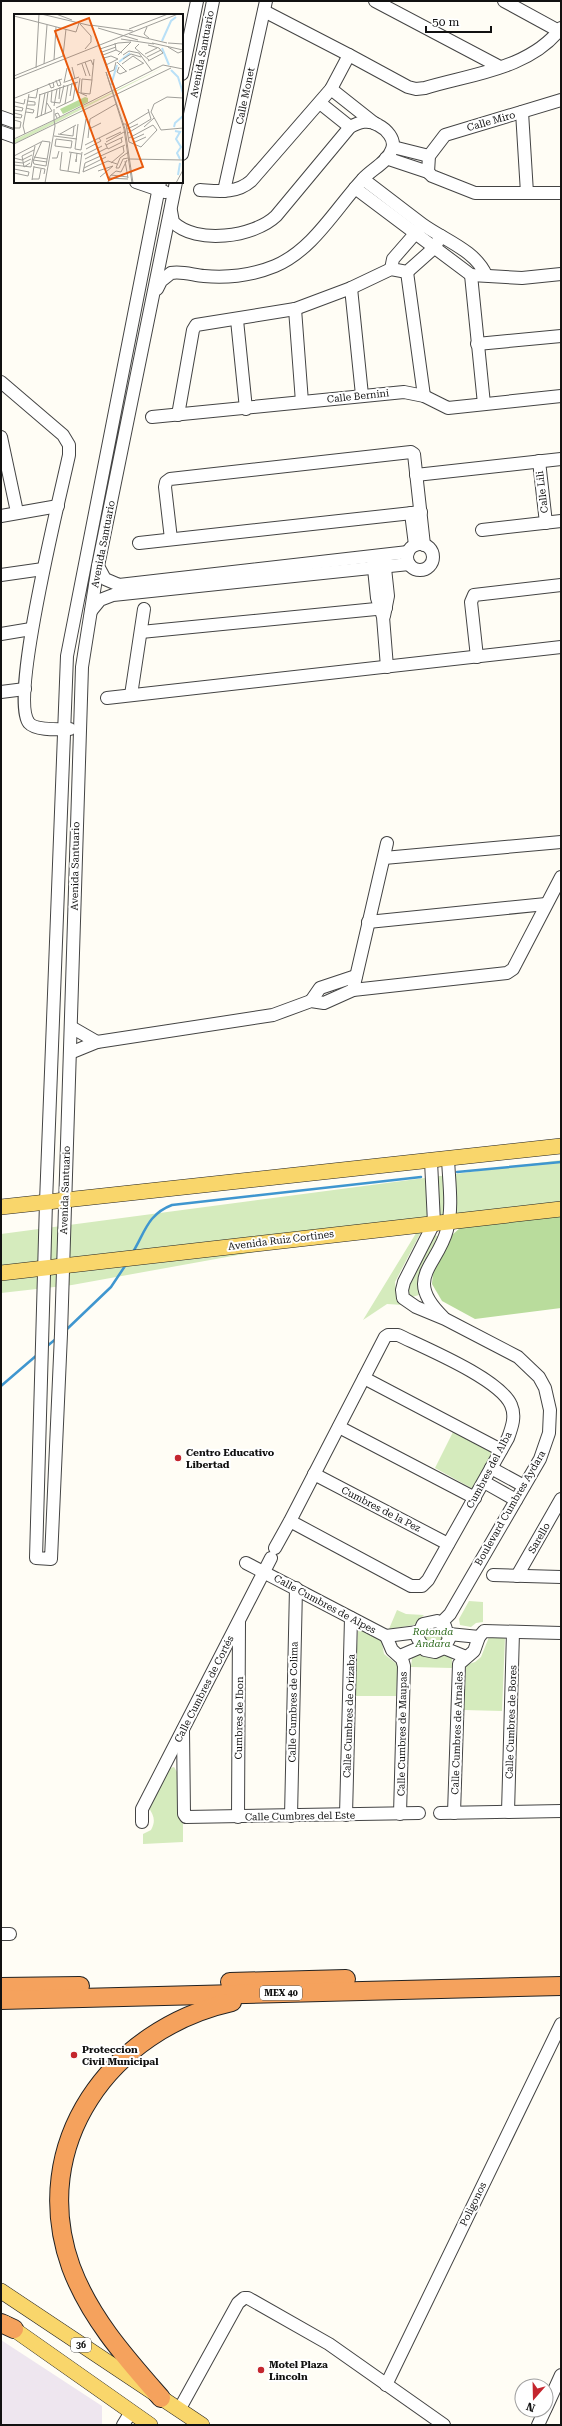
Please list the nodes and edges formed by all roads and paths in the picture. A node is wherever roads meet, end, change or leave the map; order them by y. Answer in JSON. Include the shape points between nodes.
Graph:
{"nodes":[{"id":1,"x":197,"y":1,"type":"edge"},
{"id":2,"x":213,"y":1,"type":"edge"},
{"id":3,"x":375,"y":1,"type":"edge"},
{"id":4,"x":504,"y":1,"type":"edge"},
{"id":5,"x":264,"y":6,"type":"edge"},
{"id":6,"x":560,"y":29,"type":"edge"},
{"id":7,"x":349,"y":55,"type":"junction"},
{"id":8,"x":500,"y":67,"type":"junction"},
{"id":9,"x":183,"y":69,"type":"edge"},
{"id":10,"x":331,"y":89,"type":"junction"},
{"id":11,"x":561,"y":100,"type":"edge"},
{"id":12,"x":320,"y":103,"type":"junction"},
{"id":13,"x":522,"y":112,"type":"junction"},
{"id":14,"x":1,"y":117,"type":"edge"},
{"id":15,"x":14,"y":122,"type":"edge"},
{"id":16,"x":374,"y":123,"type":"junction"},
{"id":17,"x":350,"y":127,"type":"junction"},
{"id":18,"x":1,"y":132,"type":"edge"},
{"id":19,"x":14,"y":137,"type":"edge"},
{"id":20,"x":393,"y":147,"type":"junction"},
{"id":21,"x":183,"y":149,"type":"edge"},
{"id":22,"x":430,"y":156,"type":"junction"},
{"id":23,"x":386,"y":158,"type":"junction"},
{"id":24,"x":428,"y":172,"type":"junction"},
{"id":25,"x":363,"y":179,"type":"junction"},
{"id":26,"x":142,"y":183,"type":"edge"},
{"id":27,"x":176,"y":183,"type":"edge"},
{"id":28,"x":159,"y":186,"type":"edge"},
{"id":29,"x":355,"y":188,"type":"junction"},
{"id":30,"x":200,"y":190,"type":"dead end"},
{"id":31,"x":224,"y":191,"type":"junction"},
{"id":32,"x":527,"y":193,"type":"junction"},
{"id":33,"x":561,"y":193,"type":"edge"},
{"id":34,"x":174,"y":195,"type":"junction"},
{"id":35,"x":171,"y":208,"type":"junction"},
{"id":36,"x":423,"y":224,"type":"junction"},
{"id":37,"x":416,"y":235,"type":"junction"},
{"id":38,"x":441,"y":236,"type":"junction"},
{"id":39,"x":434,"y":248,"type":"junction"},
{"id":40,"x":391,"y":269,"type":"junction"},
{"id":41,"x":407,"y":272,"type":"junction"},
{"id":42,"x":561,"y":274,"type":"edge"},
{"id":43,"x":471,"y":275,"type":"junction"},
{"id":44,"x":486,"y":275,"type":"junction"},
{"id":45,"x":351,"y":288,"type":"junction"},
{"id":46,"x":152,"y":303,"type":"junction"},
{"id":47,"x":295,"y":309,"type":"junction"},
{"id":48,"x":237,"y":320,"type":"junction"},
{"id":49,"x":561,"y":336,"type":"edge"},
{"id":50,"x":477,"y":344,"type":"junction"},
{"id":51,"x":1,"y":382,"type":"edge"},
{"id":52,"x":362,"y":396,"type":"junction"},
{"id":53,"x":424,"y":396,"type":"junction"},
{"id":54,"x":561,"y":396,"type":"edge"},
{"id":55,"x":302,"y":402,"type":"junction"},
{"id":56,"x":484,"y":404,"type":"junction"},
{"id":57,"x":246,"y":409,"type":"junction"},
{"id":58,"x":178,"y":415,"type":"junction"},
{"id":59,"x":152,"y":417,"type":"dead end"},
{"id":60,"x":1,"y":437,"type":"edge"},
{"id":61,"x":107,"y":449,"type":"junction"},
{"id":62,"x":121,"y":451,"type":"junction"},
{"id":63,"x":561,"y":459,"type":"edge"},
{"id":64,"x":3,"y":460,"type":"edge"},
{"id":65,"x":538,"y":461,"type":"junction"},
{"id":66,"x":416,"y":475,"type":"junction"},
{"id":67,"x":58,"y":506,"type":"junction"},
{"id":68,"x":17,"y":512,"type":"junction"},
{"id":69,"x":416,"y":512,"type":"junction"},
{"id":70,"x":1,"y":516,"type":"edge"},
{"id":71,"x":561,"y":521,"type":"edge"},
{"id":72,"x":546,"y":523,"type":"junction"},
{"id":73,"x":482,"y":530,"type":"dead end"},
{"id":74,"x":171,"y":539,"type":"junction"},
{"id":75,"x":139,"y":543,"type":"dead end"},
{"id":76,"x":379,"y":561,"type":"junction"},
{"id":77,"x":98,"y":566,"type":"junction"},
{"id":78,"x":43,"y":569,"type":"junction"},
{"id":79,"x":1,"y":576,"type":"edge"},
{"id":80,"x":561,"y":585,"type":"edge"},
{"id":81,"x":144,"y":609,"type":"dead end"},
{"id":82,"x":383,"y":611,"type":"junction"},
{"id":83,"x":90,"y":612,"type":"junction"},
{"id":84,"x":31,"y":629,"type":"junction"},
{"id":85,"x":140,"y":632,"type":"junction"},
{"id":86,"x":1,"y":634,"type":"edge"},
{"id":87,"x":561,"y":647,"type":"edge"},
{"id":88,"x":477,"y":657,"type":"junction"},
{"id":89,"x":387,"y":667,"type":"junction"},
{"id":90,"x":25,"y":689,"type":"junction"},
{"id":91,"x":1,"y":692,"type":"edge"},
{"id":92,"x":131,"y":695,"type":"junction"},
{"id":93,"x":107,"y":698,"type":"dead end"},
{"id":94,"x":63,"y":729,"type":"junction"},
{"id":95,"x":79,"y":729,"type":"junction"},
{"id":96,"x":561,"y":842,"type":"edge"},
{"id":97,"x":387,"y":843,"type":"dead end"},
{"id":98,"x":384,"y":858,"type":"junction"},
{"id":99,"x":561,"y":877,"type":"edge"},
{"id":100,"x":546,"y":904,"type":"junction"},
{"id":101,"x":368,"y":922,"type":"junction"},
{"id":102,"x":73,"y":963,"type":"junction"},
{"id":103,"x":55,"y":964,"type":"junction"},
{"id":104,"x":356,"y":976,"type":"junction"},
{"id":105,"x":352,"y":990,"type":"junction"},
{"id":106,"x":311,"y":1001,"type":"junction"},
{"id":107,"x":71,"y":1026,"type":"junction"},
{"id":108,"x":97,"y":1042,"type":"junction"},
{"id":109,"x":70,"y":1053,"type":"junction"},
{"id":110,"x":561,"y":1146,"type":"edge"},
{"id":111,"x":448,"y":1159,"type":"junction"},
{"id":112,"x":431,"y":1161,"type":"junction"},
{"id":113,"x":65,"y":1200,"type":"junction"},
{"id":114,"x":46,"y":1202,"type":"junction"},
{"id":115,"x":1,"y":1208,"type":"edge"},
{"id":116,"x":561,"y":1209,"type":"edge"},
{"id":117,"x":449,"y":1221,"type":"junction"},
{"id":118,"x":434,"y":1223,"type":"junction"},
{"id":119,"x":63,"y":1265,"type":"junction"},
{"id":120,"x":45,"y":1268,"type":"junction"},
{"id":121,"x":1,"y":1273,"type":"edge"},
{"id":122,"x":445,"y":1319,"type":"junction"},
{"id":123,"x":364,"y":1378,"type":"junction"},
{"id":124,"x":339,"y":1427,"type":"junction"},
{"id":125,"x":501,"y":1450,"type":"junction"},
{"id":126,"x":491,"y":1468,"type":"junction"},
{"id":127,"x":314,"y":1474,"type":"junction"},
{"id":128,"x":484,"y":1482,"type":"junction"},
{"id":129,"x":524,"y":1486,"type":"junction"},
{"id":130,"x":475,"y":1498,"type":"junction"},
{"id":131,"x":561,"y":1499,"type":"edge"},
{"id":132,"x":516,"y":1500,"type":"junction"},
{"id":133,"x":290,"y":1521,"type":"junction"},
{"id":134,"x":448,"y":1544,"type":"junction"},
{"id":135,"x":273,"y":1553,"type":"joint"},
{"id":136,"x":246,"y":1563,"type":"dead end"},
{"id":137,"x":264,"y":1571,"type":"junction"},
{"id":138,"x":494,"y":1576,"type":"dead end"},
{"id":139,"x":517,"y":1576,"type":"junction"},
{"id":140,"x":561,"y":1577,"type":"edge"},
{"id":141,"x":296,"y":1588,"type":"junction"},
{"id":142,"x":351,"y":1618,"type":"junction"},
{"id":143,"x":239,"y":1619,"type":"junction"},
{"id":144,"x":441,"y":1623,"type":"junction"},
{"id":145,"x":418,"y":1632,"type":"junction"},
{"id":146,"x":513,"y":1632,"type":"junction"},
{"id":147,"x":561,"y":1633,"type":"edge"},
{"id":148,"x":449,"y":1634,"type":"junction"},
{"id":149,"x":386,"y":1636,"type":"junction"},
{"id":150,"x":479,"y":1637,"type":"junction"},
{"id":151,"x":421,"y":1647,"type":"junction"},
{"id":152,"x":444,"y":1648,"type":"junction"},
{"id":153,"x":400,"y":1656,"type":"junction"},
{"id":154,"x":466,"y":1657,"type":"junction"},
{"id":155,"x":183,"y":1730,"type":"junction"},
{"id":156,"x":561,"y":1811,"type":"edge"},
{"id":157,"x":508,"y":1812,"type":"junction"},
{"id":158,"x":419,"y":1813,"type":"dead end"},
{"id":159,"x":440,"y":1813,"type":"dead end"},
{"id":160,"x":454,"y":1813,"type":"junction"},
{"id":161,"x":400,"y":1814,"type":"junction"},
{"id":162,"x":346,"y":1815,"type":"junction"},
{"id":163,"x":290,"y":1816,"type":"junction"},
{"id":164,"x":238,"y":1817,"type":"junction"},
{"id":165,"x":142,"y":1822,"type":"dead end"},
{"id":166,"x":561,"y":1974,"type":"edge"},
{"id":167,"x":561,"y":1986,"type":"edge"},
{"id":168,"x":1,"y":1987,"type":"edge"},
{"id":169,"x":269,"y":1994,"type":"junction"},
{"id":170,"x":1,"y":2000,"type":"edge"},
{"id":171,"x":561,"y":2024,"type":"edge"},
{"id":172,"x":1,"y":2291,"type":"edge"},
{"id":173,"x":5,"y":2324,"type":"edge"},
{"id":174,"x":561,"y":2375,"type":"edge"},
{"id":175,"x":386,"y":2385,"type":"junction"},
{"id":176,"x":554,"y":2391,"type":"edge"},
{"id":177,"x":161,"y":2398,"type":"junction"},
{"id":178,"x":179,"y":2410,"type":"junction"},
{"id":179,"x":131,"y":2412,"type":"junction"},
{"id":180,"x":124,"y":2425,"type":"edge"},
{"id":181,"x":150,"y":2425,"type":"edge"},
{"id":182,"x":202,"y":2425,"type":"edge"},
{"id":183,"x":444,"y":2425,"type":"edge"}],
"edges":[{"from":1,"to":9,"type":"street","name":"Avenida Santuario"},
{"from":2,"to":21,"type":"street","name":"Avenida Santuario"},
{"from":3,"to":8,"type":"street"},
{"from":4,"to":6,"type":"street"},
{"from":5,"to":7,"type":"street"},
{"from":5,"to":31,"type":"street","name":"Calle Monet"},
{"from":6,"to":8,"type":"street","via":[[532,55]]},
{"from":7,"to":8,"type":"street","via":[[416,89]]},
{"from":7,"to":10,"type":"street"},
{"from":10,"to":12,"type":"street"},
{"from":10,"to":16,"type":"street"},
{"from":11,"to":13,"type":"street","name":"Calle Miro"},
{"from":12,"to":17,"type":"street"},
{"from":12,"to":31,"type":"street","via":[[252,181],[244,188]]},
{"from":13,"to":22,"type":"street","name":"Calle Miro","via":[[445,135]]},
{"from":13,"to":32,"type":"street"},
{"from":14,"to":15,"type":"street"},
{"from":16,"to":17,"type":"street","via":[[358,122]]},
{"from":16,"to":20,"type":"street","via":[[388,132]]},
{"from":17,"to":35,"type":"street","via":[[282,209],[261,227],[232,234],[193,233],[173,222]]},
{"from":18,"to":19,"type":"street"},
{"from":20,"to":22,"type":"street"},
{"from":20,"to":23,"type":"street"},
{"from":22,"to":24,"type":"street","name":"Calle Miro"},
{"from":23,"to":24,"type":"street"},
{"from":23,"to":25,"type":"street"},
{"from":24,"to":32,"type":"street","via":[[432,176],[475,193]]},
{"from":25,"to":29,"type":"street"},
{"from":25,"to":36,"type":"street"},
{"from":26,"to":28,"type":"street"},
{"from":27,"to":34,"type":"street","name":"Avenida Santuario"},
{"from":28,"to":34,"type":"street"},
{"from":28,"to":61,"type":"street","name":"Avenida Santuario"},
{"from":29,"to":37,"type":"street"},
{"from":29,"to":46,"type":"street","via":[[314,236],[283,262],[254,272],[229,276],[171,273],[161,281]]},
{"from":30,"to":31,"type":"street"},
{"from":32,"to":33,"type":"street"},
{"from":34,"to":35,"type":"street","name":"Avenida Santuario"},
{"from":35,"to":46,"type":"street","name":"Avenida Santuario"},
{"from":36,"to":37,"type":"street"},
{"from":36,"to":38,"type":"street"},
{"from":37,"to":39,"type":"street"},
{"from":37,"to":40,"type":"street","via":[[393,259]]},
{"from":38,"to":39,"type":"street"},
{"from":38,"to":44,"type":"street","via":[[481,263]]},
{"from":39,"to":41,"type":"street"},
{"from":39,"to":43,"type":"street"},
{"from":40,"to":41,"type":"street"},
{"from":40,"to":45,"type":"street"},
{"from":41,"to":53,"type":"street"},
{"from":42,"to":44,"type":"street","via":[[522,278]]},
{"from":43,"to":44,"type":"street"},
{"from":43,"to":50,"type":"street"},
{"from":45,"to":47,"type":"street"},
{"from":45,"to":52,"type":"street"},
{"from":46,"to":62,"type":"street","name":"Avenida Santuario"},
{"from":47,"to":48,"type":"street"},
{"from":47,"to":55,"type":"street"},
{"from":48,"to":57,"type":"street"},
{"from":48,"to":58,"type":"street","via":[[200,324],[193,330]]},
{"from":49,"to":50,"type":"street"},
{"from":50,"to":56,"type":"street"},
{"from":51,"to":67,"type":"street","via":[[58,430],[69,445]]},
{"from":52,"to":53,"type":"street","name":"Calle Bernini","via":[[404,392]]},
{"from":52,"to":55,"type":"street","name":"Calle Bernini"},
{"from":53,"to":56,"type":"street","name":"Calle Bernini","via":[[448,408]]},
{"from":54,"to":56,"type":"street","name":"Calle Bernini"},
{"from":55,"to":57,"type":"street","name":"Calle Bernini"},
{"from":57,"to":58,"type":"street","name":"Calle Bernini"},
{"from":58,"to":59,"type":"street","name":"Calle Bernini"},
{"from":60,"to":64,"type":"street"},
{"from":61,"to":62,"type":"street"},
{"from":61,"to":94,"type":"street","name":"Avenida Santuario","via":[[69,636]]},
{"from":62,"to":77,"type":"street","name":"Avenida Santuario"},
{"from":63,"to":65,"type":"street"},
{"from":64,"to":68,"type":"street"},
{"from":65,"to":66,"type":"street"},
{"from":65,"to":72,"type":"street","name":"Calle Lili"},
{"from":66,"to":69,"type":"street"},
{"from":66,"to":74,"type":"street","via":[[414,454],[410,452],[170,479],[165,487]]},
{"from":67,"to":68,"type":"street"},
{"from":67,"to":78,"type":"street"},
{"from":68,"to":70,"type":"street"},
{"from":69,"to":74,"type":"street"},
{"from":69,"to":76,"type":"street","via":[[414,552]]},
{"from":71,"to":72,"type":"street"},
{"from":72,"to":73,"type":"street"},
{"from":74,"to":75,"type":"street"},
{"from":76,"to":77,"type":"street","via":[[119,585],[105,579]]},
{"from":76,"to":82,"type":"street"},
{"from":76,"to":83,"type":"street","via":[[113,595],[100,600]]},
{"from":77,"to":83,"type":"street","name":"Avenida Santuario"},
{"from":78,"to":79,"type":"street"},
{"from":78,"to":84,"type":"street"},
{"from":80,"to":88,"type":"street","via":[[472,597]]},
{"from":81,"to":85,"type":"street"},
{"from":82,"to":85,"type":"street"},
{"from":82,"to":89,"type":"street"},
{"from":83,"to":95,"type":"street","name":"Avenida Santuario","via":[[82,667]]},
{"from":84,"to":86,"type":"street"},
{"from":84,"to":90,"type":"street"},
{"from":85,"to":92,"type":"street"},
{"from":87,"to":88,"type":"street"},
{"from":88,"to":89,"type":"street"},
{"from":89,"to":92,"type":"street"},
{"from":90,"to":91,"type":"street"},
{"from":90,"to":94,"type":"street","via":[[26,716],[29,724]]},
{"from":92,"to":93,"type":"street"},
{"from":94,"to":95,"type":"street"},
{"from":94,"to":103,"type":"street","name":"Avenida Santuario"},
{"from":95,"to":102,"type":"street","name":"Avenida Santuario"},
{"from":96,"to":98,"type":"street"},
{"from":97,"to":98,"type":"street"},
{"from":98,"to":101,"type":"street"},
{"from":99,"to":100,"type":"street"},
{"from":100,"to":101,"type":"street"},
{"from":100,"to":105,"type":"street","via":[[513,969],[506,973]]},
{"from":101,"to":104,"type":"street"},
{"from":102,"to":103,"type":"street"},
{"from":102,"to":107,"type":"street","name":"Avenida Santuario"},
{"from":103,"to":114,"type":"street","name":"Avenida Santuario"},
{"from":104,"to":105,"type":"street"},
{"from":104,"to":106,"type":"street","via":[[320,988]]},
{"from":105,"to":106,"type":"street","via":[[324,1003]]},
{"from":106,"to":108,"type":"street","via":[[273,1015]]},
{"from":107,"to":108,"type":"street"},
{"from":107,"to":109,"type":"street","name":"Avenida Santuario"},
{"from":108,"to":109,"type":"street"},
{"from":109,"to":113,"type":"street","name":"Avenida Santuario"},
{"from":110,"to":111,"type":"main road"},
{"from":111,"to":112,"type":"main road"},
{"from":111,"to":117,"type":"street"},
{"from":112,"to":113,"type":"main road"},
{"from":112,"to":118,"type":"street"},
{"from":113,"to":114,"type":"main road"},
{"from":113,"to":119,"type":"street","name":"Avenida Santuario"},
{"from":114,"to":115,"type":"main road"},
{"from":114,"to":120,"type":"street","name":"Avenida Santuario"},
{"from":116,"to":117,"type":"main road","name":"Avenida Ruiz Cortines"},
{"from":117,"to":118,"type":"main road","name":"Avenida Ruiz Cortines"},
{"from":117,"to":122,"type":"street","via":[[445,1237],[429,1265],[424,1280],[429,1299]]},
{"from":118,"to":119,"type":"main road","name":"Avenida Ruiz Cortines"},
{"from":118,"to":122,"type":"street","name":"Boulevard Cumbres Aydara","via":[[408,1273],[402,1294],[410,1304]]},
{"from":119,"to":120,"type":"main road","name":"Avenida Ruiz Cortines"},
{"from":119,"to":120,"type":"street","name":"Avenida Santuario","via":[[51,1558],[36,1558]]},
{"from":120,"to":121,"type":"main road","name":"Avenida Ruiz Cortines"},
{"from":122,"to":129,"type":"street","name":"Boulevard Cumbres Aydara","via":[[518,1357],[530,1367],[545,1388],[550,1410],[549,1433],[540,1458]]},
{"from":123,"to":124,"type":"street","name":"Cumbres del Alba"},
{"from":123,"to":125,"type":"street"},
{"from":123,"to":125,"type":"street","name":"Cumbres del Alba","via":[[385,1337],[394,1334],[487,1380],[505,1395],[513,1413],[511,1430]]},
{"from":124,"to":127,"type":"street","name":"Cumbres del Alba"},
{"from":124,"to":130,"type":"street"},
{"from":125,"to":126,"type":"street","name":"Cumbres del Alba"},
{"from":126,"to":128,"type":"street","name":"Cumbres del Alba"},
{"from":126,"to":129,"type":"street"},
{"from":127,"to":133,"type":"street","name":"Cumbres del Alba"},
{"from":127,"to":134,"type":"street","name":"Cumbres de la Pez"},
{"from":128,"to":130,"type":"street","name":"Cumbres del Alba"},
{"from":128,"to":132,"type":"street"},
{"from":129,"to":132,"type":"street","name":"Boulevard Cumbres Aydara"},
{"from":130,"to":134,"type":"street","name":"Cumbres del Alba"},
{"from":131,"to":139,"type":"street","name":"Sarello"},
{"from":132,"to":144,"type":"street","name":"Boulevard Cumbres Aydara","via":[[450,1614]]},
{"from":133,"to":134,"type":"street","name":"Cumbres del Alba","via":[[415,1587],[422,1586],[428,1580]]},
{"from":133,"to":135,"type":"street","name":"Cumbres del Alba"},
{"from":135,"to":137,"type":"street","name":"Calle Cumbres de Cortés"},
{"from":136,"to":137,"type":"street","name":"Calle Cumbres de Alpes"},
{"from":137,"to":141,"type":"street","name":"Calle Cumbres de Alpes"},
{"from":137,"to":143,"type":"street","name":"Calle Cumbres de Cortés"},
{"from":138,"to":139,"type":"street"},
{"from":139,"to":140,"type":"street"},
{"from":141,"to":142,"type":"street","name":"Calle Cumbres de Alpes"},
{"from":141,"to":163,"type":"street","name":"Calle Cumbres de Colima"},
{"from":142,"to":149,"type":"street","name":"Calle Cumbres de Alpes"},
{"from":142,"to":162,"type":"street","name":"Calle Cumbres de Orizaba"},
{"from":143,"to":155,"type":"street","name":"Calle Cumbres de Cortés"},
{"from":143,"to":164,"type":"street","name":"Cumbres de Ibon"},
{"from":144,"to":145,"type":"street","via":[[427,1622]]},
{"from":144,"to":148,"type":"street"},
{"from":145,"to":149,"type":"street"},
{"from":145,"to":151,"type":"street"},
{"from":146,"to":147,"type":"street"},
{"from":146,"to":150,"type":"street","via":[[484,1631]]},
{"from":146,"to":157,"type":"street","name":"Calle Cumbres de Bores"},
{"from":148,"to":150,"type":"street"},
{"from":148,"to":152,"type":"street"},
{"from":149,"to":153,"type":"street","via":[[392,1650]]},
{"from":150,"to":154,"type":"street","name":"Calle Cumbres de Arnales","via":[[476,1649]]},
{"from":151,"to":152,"type":"street","via":[[430,1652]]},
{"from":151,"to":153,"type":"street"},
{"from":152,"to":154,"type":"street"},
{"from":153,"to":161,"type":"street","name":"Calle Cumbres de Maupas","via":[[404,1666]]},
{"from":154,"to":160,"type":"street","name":"Calle Cumbres de Arnales","via":[[459,1664],[458,1671]]},
{"from":155,"to":164,"type":"street","name":"Calle Cumbres del Este","via":[[184,1814],[188,1818]]},
{"from":155,"to":165,"type":"street","name":"Calle Cumbres de Cortés","via":[[142,1809]]},
{"from":156,"to":157,"type":"street"},
{"from":157,"to":160,"type":"street"},
{"from":158,"to":161,"type":"street","name":"Calle Cumbres del Este"},
{"from":159,"to":160,"type":"street"},
{"from":161,"to":162,"type":"street","name":"Calle Cumbres del Este"},
{"from":162,"to":163,"type":"street","name":"Calle Cumbres del Este"},
{"from":163,"to":164,"type":"street","name":"Calle Cumbres del Este"},
{"from":166,"to":168,"type":"highway","number":"MEX 40"},
{"from":167,"to":169,"type":"highway","number":"MEX 40"},
{"from":169,"to":170,"type":"highway","number":"MEX 40"},
{"from":169,"to":177,"type":"highway","via":[[211,2007],[158,2031],[102,2081],[90,2096],[65,2152],[58,2196],[63,2238],[72,2268],[107,2333]]},
{"from":171,"to":175,"type":"street","name":"Poligonos"},
{"from":172,"to":177,"type":"main road","number":"36"},
{"from":173,"to":179,"type":"main road","number":"36"},
{"from":174,"to":176,"type":"street"},
{"from":175,"to":178,"type":"street","via":[[329,2344],[254,2300],[244,2298],[238,2303]]},
{"from":175,"to":183,"type":"street"},
{"from":177,"to":178,"type":"main road","number":"36"},
{"from":178,"to":182,"type":"main road","number":"36"},
{"from":179,"to":180,"type":"street"},
{"from":179,"to":181,"type":"main road","number":"36"}]}
